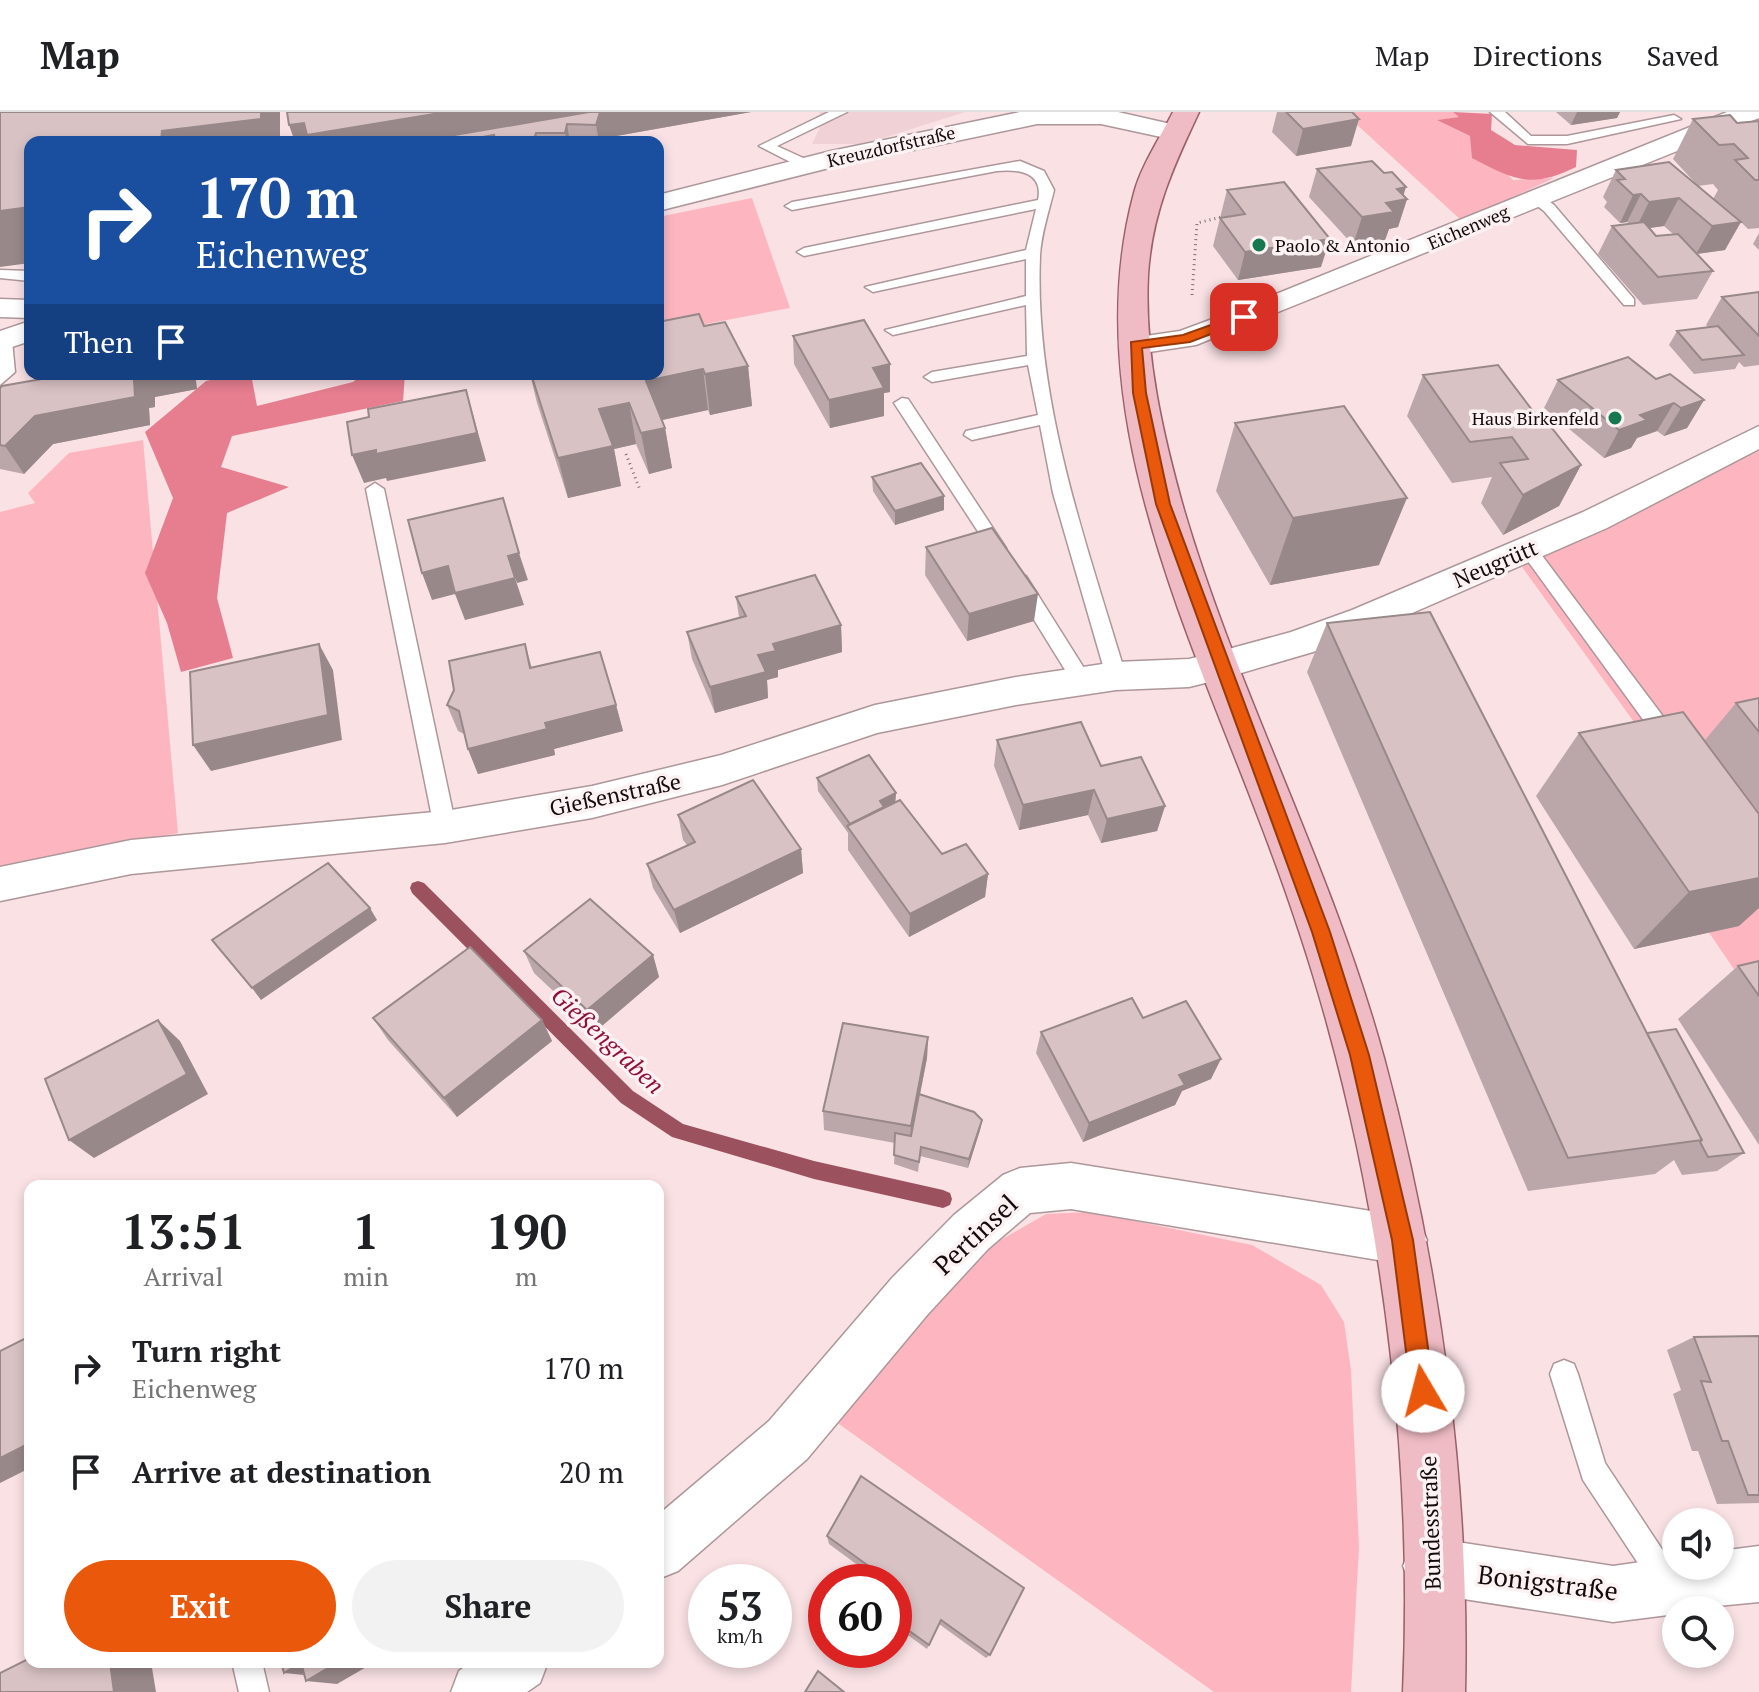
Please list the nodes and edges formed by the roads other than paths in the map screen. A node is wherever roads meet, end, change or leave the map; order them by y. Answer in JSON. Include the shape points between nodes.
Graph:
{"nodes":[{"id":1,"x":840,"y":112,"type":"edge"},
{"id":2,"x":1497,"y":112,"type":"edge"},
{"id":3,"x":1751,"y":112,"type":"edge"},
{"id":4,"x":1046,"y":114,"type":"edge"},
{"id":5,"x":1677,"y":121,"type":"edge"},
{"id":6,"x":1180,"y":122,"type":"edge"},
{"id":7,"x":807,"y":165,"type":"junction"},
{"id":8,"x":1536,"y":198,"type":"junction"},
{"id":9,"x":664,"y":201,"type":"edge"},
{"id":10,"x":1044,"y":203,"type":"junction"},
{"id":11,"x":792,"y":206,"type":"dead end"},
{"id":12,"x":804,"y":252,"type":"dead end"},
{"id":13,"x":1033,"y":253,"type":"junction"},
{"id":14,"x":0,"y":274,"type":"edge"},
{"id":15,"x":24,"y":276,"type":"edge"},
{"id":16,"x":873,"y":287,"type":"dead end"},
{"id":17,"x":1035,"y":299,"type":"junction"},
{"id":18,"x":1629,"y":302,"type":"dead end"},
{"id":19,"x":0,"y":308,"type":"edge"},
{"id":20,"x":24,"y":309,"type":"edge"},
{"id":21,"x":893,"y":330,"type":"dead end"},
{"id":22,"x":11,"y":338,"type":"edge"},
{"id":23,"x":1136,"y":345,"type":"junction"},
{"id":24,"x":1035,"y":359,"type":"junction"},
{"id":25,"x":932,"y":377,"type":"dead end"},
{"id":26,"x":0,"y":380,"type":"edge"},
{"id":27,"x":902,"y":403,"type":"dead end"},
{"id":28,"x":1047,"y":418,"type":"junction"},
{"id":29,"x":972,"y":435,"type":"dead end"},
{"id":30,"x":1759,"y":436,"type":"edge"},
{"id":31,"x":375,"y":489,"type":"dead end"},
{"id":32,"x":1528,"y":549,"type":"junction"},
{"id":33,"x":1221,"y":665,"type":"junction"},
{"id":34,"x":1099,"y":679,"type":"junction"},
{"id":35,"x":1685,"y":762,"type":"edge"},
{"id":36,"x":445,"y":827,"type":"junction"},
{"id":37,"x":0,"y":884,"type":"edge"},
{"id":38,"x":1402,"y":1240,"type":"junction"},
{"id":39,"x":1564,"y":1374,"type":"dead end"},
{"id":40,"x":664,"y":1546,"type":"edge"},
{"id":41,"x":1431,"y":1566,"type":"junction"},
{"id":42,"x":1759,"y":1574,"type":"edge"},
{"id":43,"x":1670,"y":1586,"type":"junction"},
{"id":44,"x":248,"y":1668,"type":"edge"},
{"id":45,"x":511,"y":1668,"type":"edge"},
{"id":46,"x":254,"y":1692,"type":"edge"},
{"id":47,"x":480,"y":1692,"type":"edge"},
{"id":48,"x":1434,"y":1692,"type":"edge"}],
"edges":[{"from":1,"to":7,"type":"lane","via":[[766,146]]},
{"from":2,"to":5,"type":"lane","via":[[1528,140],[1567,140]]},
{"from":3,"to":5,"type":"street","name":"Eichenweg"},
{"from":4,"to":6,"type":"street","name":"Kreuzdorfstraße"},
{"from":4,"to":7,"type":"street","name":"Kreuzdorfstraße"},
{"from":5,"to":8,"type":"street","name":"Eichenweg"},
{"from":6,"to":23,"type":"main road","name":"Bundesstraße","via":[[1139,224]]},
{"from":7,"to":9,"type":"street","name":"Kreuzdorfstraße"},
{"from":8,"to":18,"type":"lane"},
{"from":8,"to":23,"type":"street","name":"Eichenweg","via":[[1207,331]]},
{"from":10,"to":11,"type":"lane","via":[[1047,190],[1039,174],[1020,165]]},
{"from":10,"to":12,"type":"lane"},
{"from":10,"to":13,"type":"lane"},
{"from":13,"to":16,"type":"lane"},
{"from":13,"to":17,"type":"lane"},
{"from":14,"to":15,"type":"lane"},
{"from":17,"to":21,"type":"lane"},
{"from":17,"to":24,"type":"lane"},
{"from":19,"to":20,"type":"street"},
{"from":22,"to":26,"type":"lane","via":[[7,372]]},
{"from":23,"to":33,"type":"main road","name":"Bundesstraße","via":[[1139,393],[1163,504]]},
{"from":24,"to":25,"type":"lane"},
{"from":24,"to":28,"type":"lane"},
{"from":27,"to":34,"type":"lane"},
{"from":28,"to":29,"type":"lane"},
{"from":28,"to":34,"type":"lane"},
{"from":30,"to":32,"type":"street","name":"Neugrütt"},
{"from":31,"to":36,"type":"lane"},
{"from":32,"to":33,"type":"street","name":"Neugrütt","via":[[1352,624]]},
{"from":32,"to":35,"type":"lane"},
{"from":33,"to":34,"type":"street","name":"Gießenstraße","via":[[1189,673]]},
{"from":33,"to":38,"type":"main road","name":"Bundesstraße","via":[[1321,932],[1359,1055]]},
{"from":34,"to":36,"type":"street","name":"Gießenstraße","via":[[875,719],[722,770],[592,802]]},
{"from":36,"to":37,"type":"street","name":"Gießenstraße","via":[[131,857]]},
{"from":38,"to":40,"type":"street","name":"Pertinsel","via":[[1071,1186],[1020,1191],[971,1232],[910,1296],[788,1440]]},
{"from":38,"to":41,"type":"main road","name":"Bundesstraße","via":[[1423,1391]]},
{"from":39,"to":43,"type":"lane","via":[[1593,1470]]},
{"from":41,"to":43,"type":"street","name":"Bonigstraße","via":[[1613,1594]]},
{"from":41,"to":48,"type":"main road","name":"Bundesstraße"},
{"from":42,"to":43,"type":"street","name":"Bonigstraße"},
{"from":44,"to":46,"type":"lane"},
{"from":45,"to":47,"type":"street"}]}
